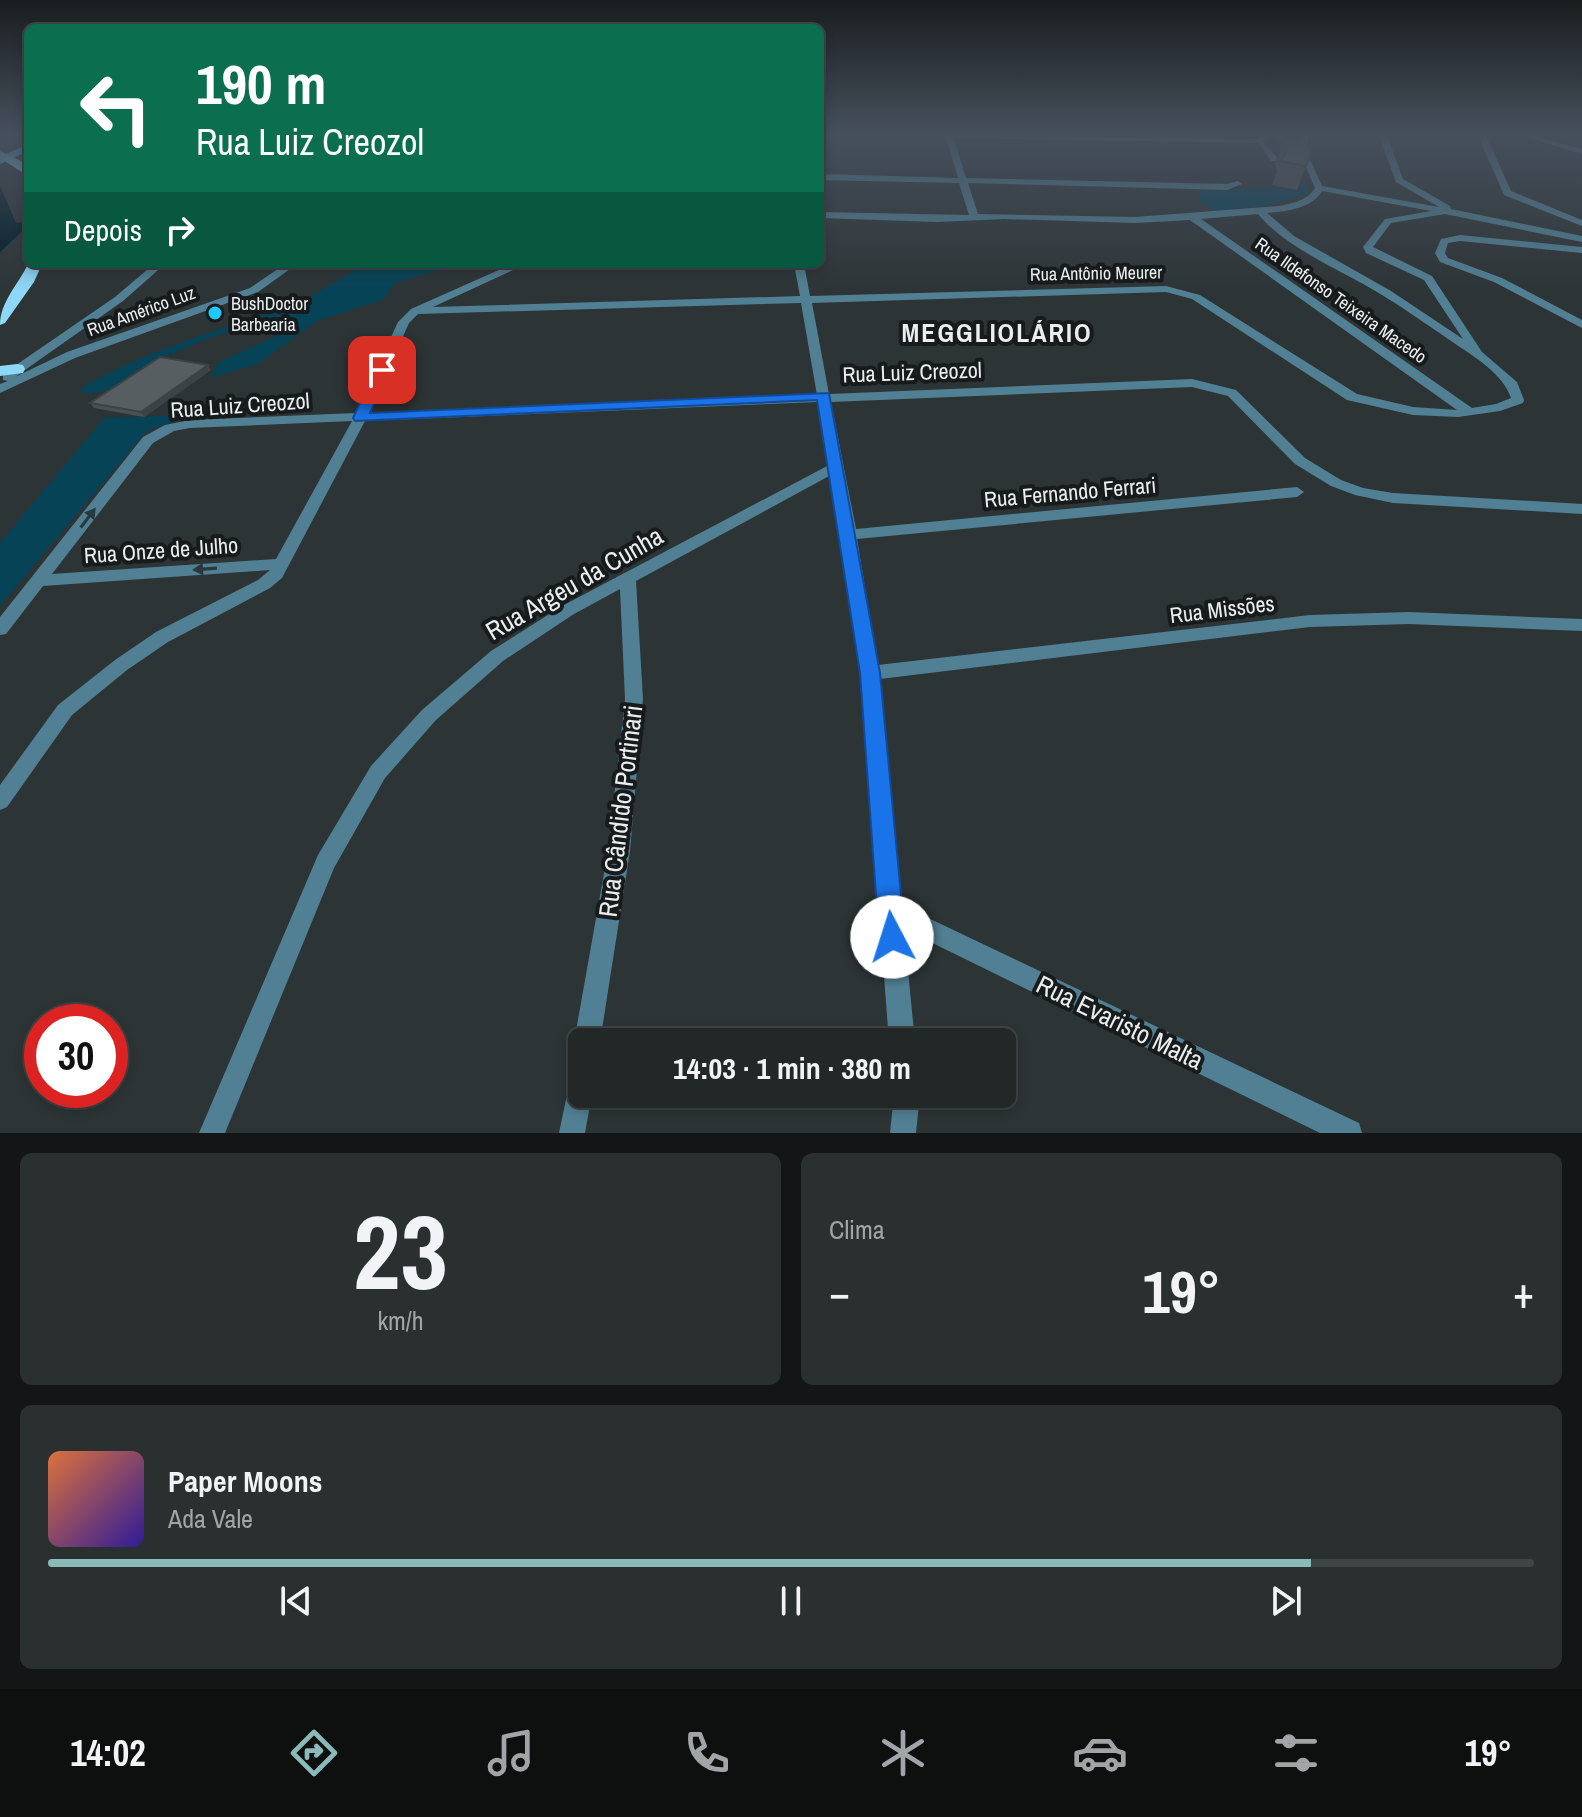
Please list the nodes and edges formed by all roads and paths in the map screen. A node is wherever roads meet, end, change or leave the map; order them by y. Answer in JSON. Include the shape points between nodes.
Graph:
{"nodes":[{"id":1,"x":963,"y":186,"type":"edge"},
{"id":2,"x":1177,"y":186,"type":"edge"},
{"id":3,"x":1231,"y":186,"type":"edge"},
{"id":4,"x":1410,"y":186,"type":"edge"},
{"id":5,"x":1504,"y":186,"type":"edge"},
{"id":6,"x":1319,"y":188,"type":"joint"},
{"id":7,"x":1446,"y":211,"type":"junction"},
{"id":8,"x":1262,"y":213,"type":"junction"},
{"id":9,"x":824,"y":215,"type":"edge"},
{"id":10,"x":974,"y":217,"type":"junction"},
{"id":11,"x":1192,"y":217,"type":"junction"},
{"id":12,"x":1582,"y":223,"type":"edge"},
{"id":13,"x":1582,"y":239,"type":"edge"},
{"id":14,"x":1582,"y":250,"type":"edge"},
{"id":15,"x":33,"y":268,"type":"edge"},
{"id":16,"x":155,"y":268,"type":"edge"},
{"id":17,"x":286,"y":268,"type":"edge"},
{"id":18,"x":512,"y":268,"type":"edge"},
{"id":19,"x":800,"y":268,"type":"edge"},
{"id":20,"x":805,"y":298,"type":"junction"},
{"id":21,"x":415,"y":311,"type":"junction"},
{"id":22,"x":89,"y":319,"type":"junction"},
{"id":23,"x":0,"y":320,"type":"edge"},
{"id":24,"x":1582,"y":325,"type":"edge"},
{"id":25,"x":136,"y":330,"type":"junction"},
{"id":26,"x":45,"y":350,"type":"junction"},
{"id":27,"x":71,"y":355,"type":"junction"},
{"id":28,"x":1481,"y":356,"type":"junction"},
{"id":29,"x":8,"y":370,"type":"edge"},
{"id":30,"x":0,"y":386,"type":"edge"},
{"id":31,"x":824,"y":396,"type":"junction"},
{"id":32,"x":1470,"y":413,"type":"junction"},
{"id":33,"x":360,"y":418,"type":"junction"},
{"id":34,"x":835,"y":467,"type":"junction"},
{"id":35,"x":1297,"y":492,"type":"dead end"},
{"id":36,"x":1582,"y":509,"type":"edge"},
{"id":37,"x":849,"y":535,"type":"junction"},
{"id":38,"x":283,"y":564,"type":"junction"},
{"id":39,"x":41,"y":580,"type":"junction"},
{"id":40,"x":628,"y":580,"type":"junction"},
{"id":41,"x":1582,"y":625,"type":"edge"},
{"id":42,"x":0,"y":629,"type":"edge"},
{"id":43,"x":870,"y":673,"type":"junction"},
{"id":44,"x":0,"y":801,"type":"edge"},
{"id":45,"x":890,"y":911,"type":"junction"},
{"id":46,"x":589,"y":1028,"type":"edge"},
{"id":47,"x":901,"y":1028,"type":"edge"},
{"id":48,"x":576,"y":1108,"type":"edge"},
{"id":49,"x":906,"y":1108,"type":"edge"},
{"id":50,"x":212,"y":1133,"type":"edge"},
{"id":51,"x":572,"y":1133,"type":"edge"},
{"id":52,"x":903,"y":1133,"type":"edge"},
{"id":53,"x":1349,"y":1133,"type":"edge"}],
"edges":[{"from":1,"to":10,"type":"street"},
{"from":2,"to":3,"type":"street"},
{"from":4,"to":7,"type":"street","via":[[1439,201]]},
{"from":5,"to":12,"type":"street","via":[[1507,193]]},
{"from":6,"to":7,"type":"street"},
{"from":6,"to":8,"type":"street","via":[[1301,204]]},
{"from":7,"to":13,"type":"street"},
{"from":7,"to":28,"type":"street","via":[[1394,218],[1368,247],[1435,285]]},
{"from":8,"to":11,"type":"street"},
{"from":8,"to":28,"type":"street","name":"Rua Antônio Meurer","via":[[1291,238]]},
{"from":9,"to":10,"type":"street"},
{"from":10,"to":11,"type":"street"},
{"from":11,"to":32,"type":"street","name":"Rua Ildefonso Teixeira Macedo"},
{"from":14,"to":24,"type":"street","via":[[1460,238],[1444,241],[1440,253],[1444,260],[1498,280]]},
{"from":15,"to":23,"type":"highway"},
{"from":16,"to":22,"type":"street"},
{"from":17,"to":25,"type":"street","name":"Rua Américo Luz","via":[[254,290]]},
{"from":18,"to":21,"type":"street"},
{"from":19,"to":20,"type":"street"},
{"from":20,"to":21,"type":"street","name":"Rua Antônio Meurer"},
{"from":20,"to":31,"type":"street"},
{"from":20,"to":32,"type":"street","name":"Rua Antônio Meurer","via":[[1166,289],[1196,297],[1352,397],[1404,410]]},
{"from":21,"to":33,"type":"street","via":[[404,322]]},
{"from":22,"to":25,"type":"street","via":[[103,332]]},
{"from":22,"to":26,"type":"street"},
{"from":25,"to":27,"type":"street","name":"Rua Américo Luz"},
{"from":26,"to":27,"type":"street","via":[[66,348]]},
{"from":26,"to":29,"type":"street"},
{"from":27,"to":30,"type":"street","name":"Rua Américo Luz"},
{"from":28,"to":32,"type":"street","name":"Rua Antônio Meurer","via":[[1513,385],[1518,400]]},
{"from":29,"to":30,"type":"street"},
{"from":31,"to":33,"type":"street","name":"Rua Luiz Creozol"},
{"from":31,"to":34,"type":"street"},
{"from":31,"to":36,"type":"street","name":"Rua Luiz Creozol","via":[[1192,383],[1232,393],[1300,461],[1360,492]]},
{"from":33,"to":38,"type":"street"},
{"from":39,"to":33,"type":"street","name":"Rua Luiz Creozol","one_way":true,"via":[[159,432],[190,424]]},
{"from":34,"to":37,"type":"street"},
{"from":34,"to":40,"type":"street","name":"Rua Argeu da Cunha"},
{"from":35,"to":37,"type":"street","name":"Rua Fernando Ferrari"},
{"from":37,"to":43,"type":"street"},
{"from":38,"to":39,"type":"street","name":"Rua Onze de Julho","one_way":true},
{"from":38,"to":44,"type":"street","via":[[264,584],[162,637],[65,710]]},
{"from":39,"to":42,"type":"street"},
{"from":40,"to":46,"type":"street","name":"Rua Cândido Portinari","via":[[634,699],[619,851]]},
{"from":40,"to":50,"type":"street","name":"Rua Argeu da Cunha","via":[[568,610],[497,656],[429,715],[378,772],[326,862]]},
{"from":41,"to":43,"type":"street","name":"Rua Missões","via":[[1409,618],[1310,621]]},
{"from":43,"to":45,"type":"street"},
{"from":45,"to":47,"type":"street"},
{"from":45,"to":53,"type":"street","name":"Rua Evaristo Malta"},
{"from":48,"to":51,"type":"street"},
{"from":49,"to":52,"type":"street"}]}
